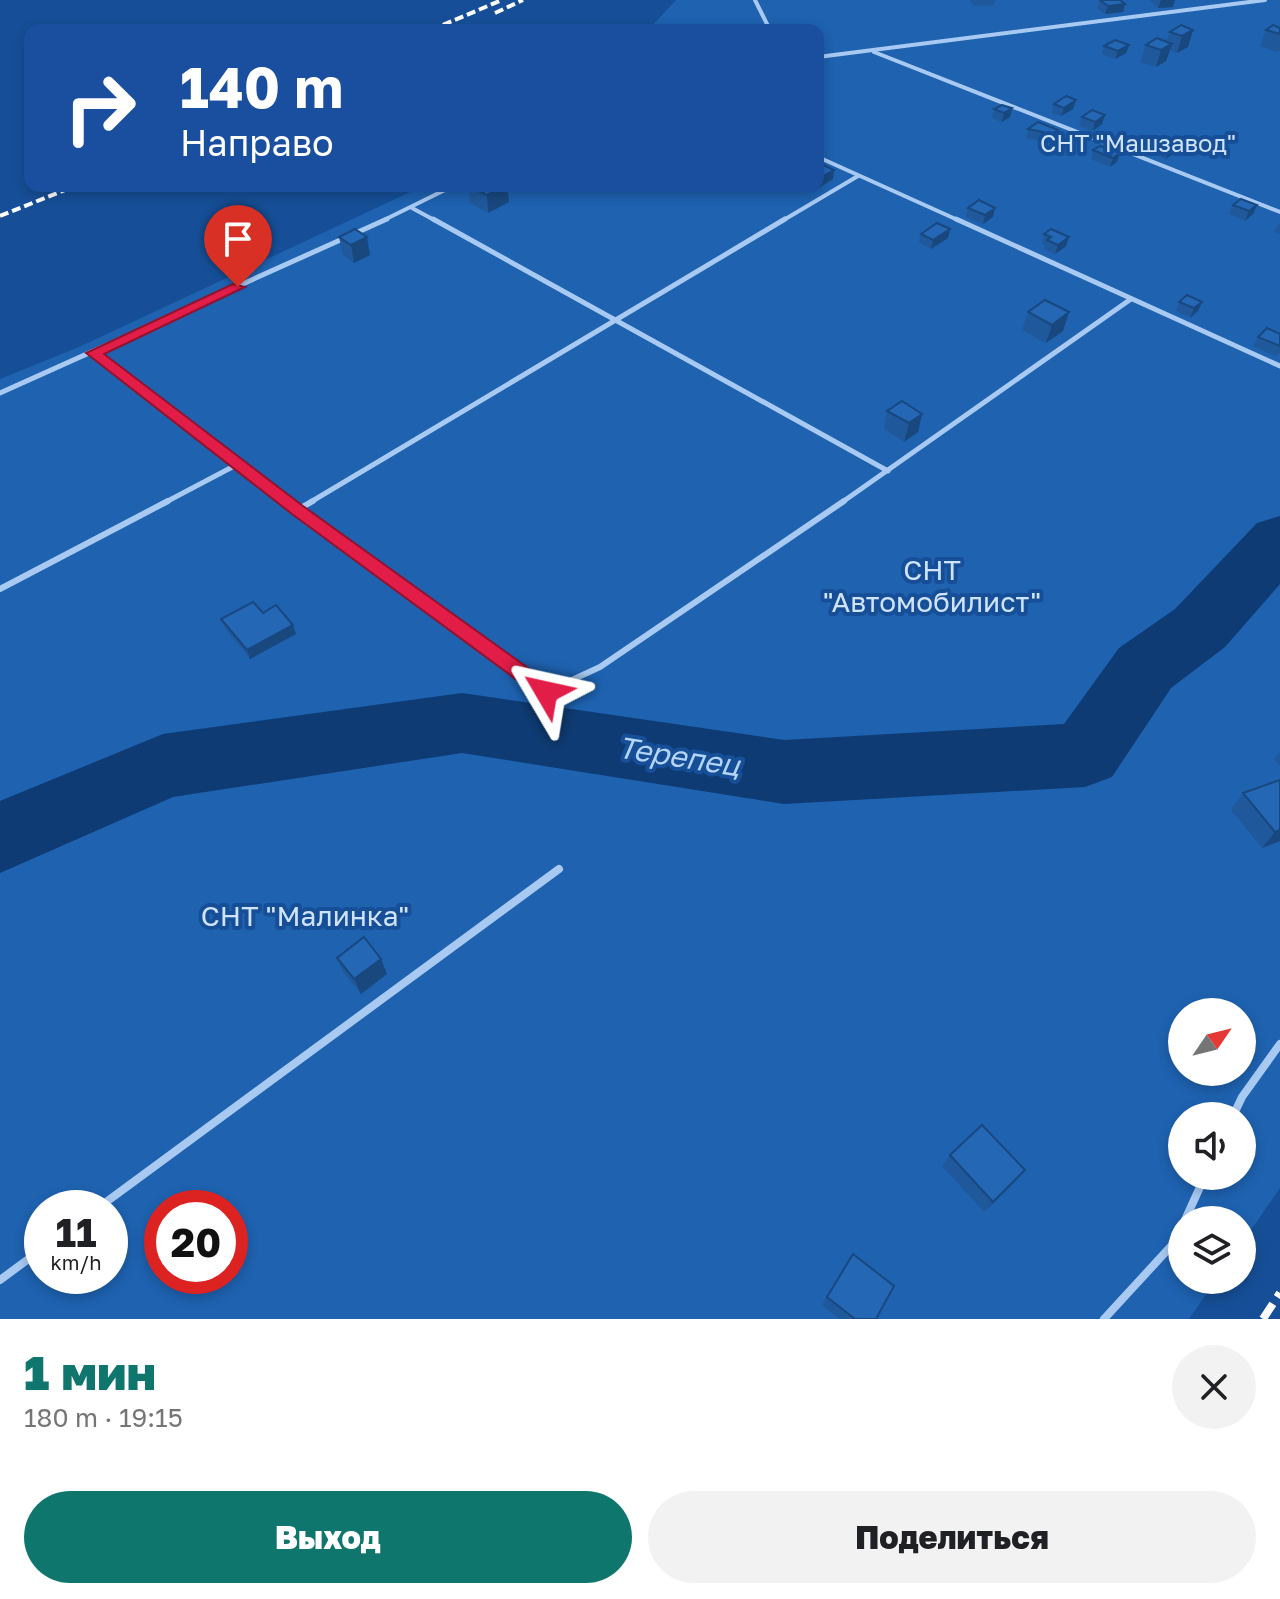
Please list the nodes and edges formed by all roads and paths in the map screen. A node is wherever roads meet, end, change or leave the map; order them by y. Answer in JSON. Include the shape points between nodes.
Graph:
{"nodes":[{"id":1,"x":755,"y":0,"type":"edge"},
{"id":2,"x":1265,"y":0,"type":"edge"},
{"id":3,"x":767,"y":24,"type":"edge"},
{"id":4,"x":870,"y":51,"type":"junction"},
{"id":5,"x":824,"y":56,"type":"edge"},
{"id":6,"x":824,"y":160,"type":"edge"},
{"id":7,"x":858,"y":176,"type":"junction"},
{"id":8,"x":442,"y":192,"type":"edge"},
{"id":9,"x":412,"y":208,"type":"junction"},
{"id":10,"x":1280,"y":212,"type":"edge"},
{"id":11,"x":1131,"y":299,"type":"junction"},
{"id":12,"x":615,"y":320,"type":"junction"},
{"id":13,"x":93,"y":353,"type":"junction"},
{"id":14,"x":1280,"y":366,"type":"edge"},
{"id":15,"x":0,"y":393,"type":"edge"},
{"id":16,"x":238,"y":464,"type":"junction"},
{"id":17,"x":888,"y":471,"type":"junction"},
{"id":18,"x":297,"y":510,"type":"junction"},
{"id":19,"x":0,"y":589,"type":"edge"},
{"id":20,"x":559,"y":869,"type":"dead end"},
{"id":21,"x":1280,"y":1044,"type":"edge"},
{"id":22,"x":1240,"y":1102,"type":"edge"},
{"id":23,"x":122,"y":1190,"type":"edge"},
{"id":24,"x":1168,"y":1249,"type":"edge"},
{"id":25,"x":24,"y":1262,"type":"edge"},
{"id":26,"x":0,"y":1280,"type":"edge"},
{"id":27,"x":1104,"y":1319,"type":"edge"}],
"edges":[{"from":1,"to":3,"type":"lane"},
{"from":2,"to":4,"type":"lane"},
{"from":4,"to":5,"type":"lane"},
{"from":4,"to":10,"type":"lane"},
{"from":6,"to":7,"type":"lane"},
{"from":7,"to":11,"type":"lane"},
{"from":7,"to":12,"type":"lane"},
{"from":8,"to":9,"type":"lane"},
{"from":9,"to":12,"type":"lane"},
{"from":9,"to":13,"type":"lane"},
{"from":11,"to":14,"type":"lane"},
{"from":11,"to":17,"type":"lane"},
{"from":12,"to":17,"type":"lane"},
{"from":12,"to":18,"type":"lane"},
{"from":13,"to":15,"type":"lane"},
{"from":13,"to":16,"type":"lane"},
{"from":16,"to":18,"type":"lane"},
{"from":16,"to":19,"type":"lane"},
{"from":17,"to":18,"type":"lane","via":[[600,667],[546,692]]},
{"from":20,"to":23,"type":"lane"},
{"from":21,"to":22,"type":"lane"},
{"from":24,"to":27,"type":"lane"},
{"from":25,"to":26,"type":"lane"}]}
